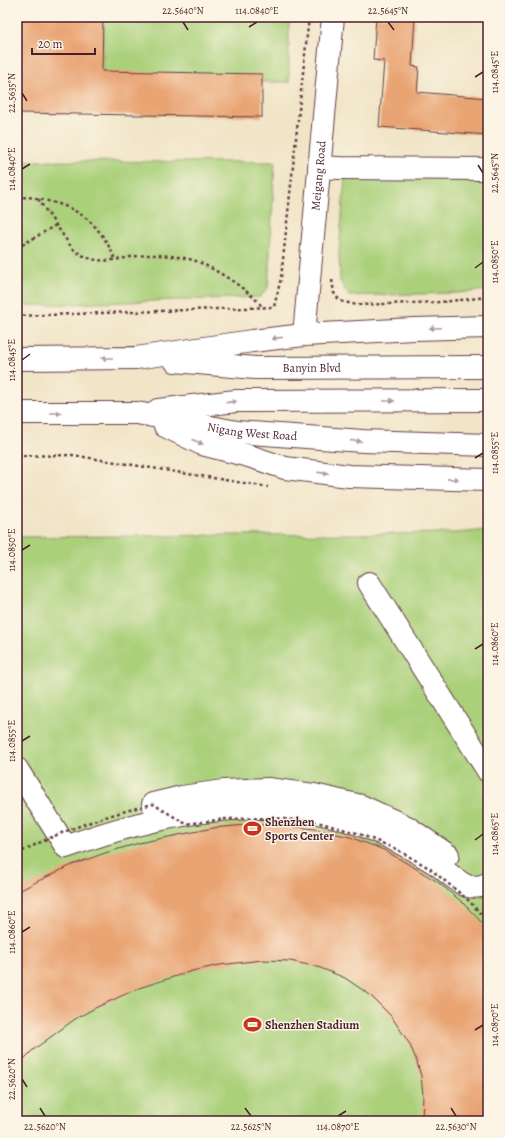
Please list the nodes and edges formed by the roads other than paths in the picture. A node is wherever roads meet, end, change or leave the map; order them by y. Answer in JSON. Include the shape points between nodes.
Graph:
{"nodes":[{"id":1,"x":333,"y":17,"type":"edge"},
{"id":2,"x":320,"y":167,"type":"junction"},
{"id":3,"x":488,"y":169,"type":"edge"},
{"id":4,"x":488,"y":322,"type":"edge"},
{"id":5,"x":477,"y":327,"type":"edge"},
{"id":6,"x":304,"y":335,"type":"junction"},
{"id":7,"x":136,"y":358,"type":"junction"},
{"id":8,"x":17,"y":359,"type":"edge"},
{"id":9,"x":488,"y":366,"type":"edge"},
{"id":10,"x":488,"y":400,"type":"edge"},
{"id":11,"x":17,"y":413,"type":"edge"},
{"id":12,"x":137,"y":413,"type":"junction"},
{"id":13,"x":488,"y":445,"type":"edge"},
{"id":14,"x":488,"y":480,"type":"edge"},
{"id":15,"x":369,"y":583,"type":"dead end"},
{"id":16,"x":17,"y":769,"type":"edge"},
{"id":17,"x":488,"y":771,"type":"edge"},
{"id":18,"x":153,"y":804,"type":"road end"},
{"id":19,"x":487,"y":887,"type":"edge"}],
"edges":[{"from":1,"to":2,"type":"main road","name":"Meigang Road"},
{"from":2,"to":3,"type":"main road"},
{"from":2,"to":6,"type":"main road","name":"Meigang Road"},
{"from":4,"to":5,"type":"main road"},
{"from":5,"to":6,"type":"main road","one_way":true},
{"from":6,"to":7,"type":"main road","one_way":true},
{"from":7,"to":8,"type":"main road","one_way":true},
{"from":7,"to":9,"type":"main road","name":"Banyin Blvd","via":[[255,368]]},
{"from":12,"to":10,"type":"main road","one_way":true,"via":[[236,401]]},
{"from":11,"to":12,"type":"main road","name":"Nigang West Road","one_way":true},
{"from":12,"to":13,"type":"main road","name":"Nigang West Road","one_way":true,"via":[[237,432],[363,441]]},
{"from":12,"to":14,"type":"main road","one_way":true,"via":[[202,444],[285,468],[349,476]]},
{"from":15,"to":17,"type":"main road"},
{"from":16,"to":19,"type":"main road","via":[[66,847],[99,835],[195,813],[265,808],[308,811],[346,820],[383,834],[412,849],[466,885]]},
{"from":18,"to":19,"type":"main road","via":[[223,791],[268,788],[361,806],[407,826],[462,865]]}]}
